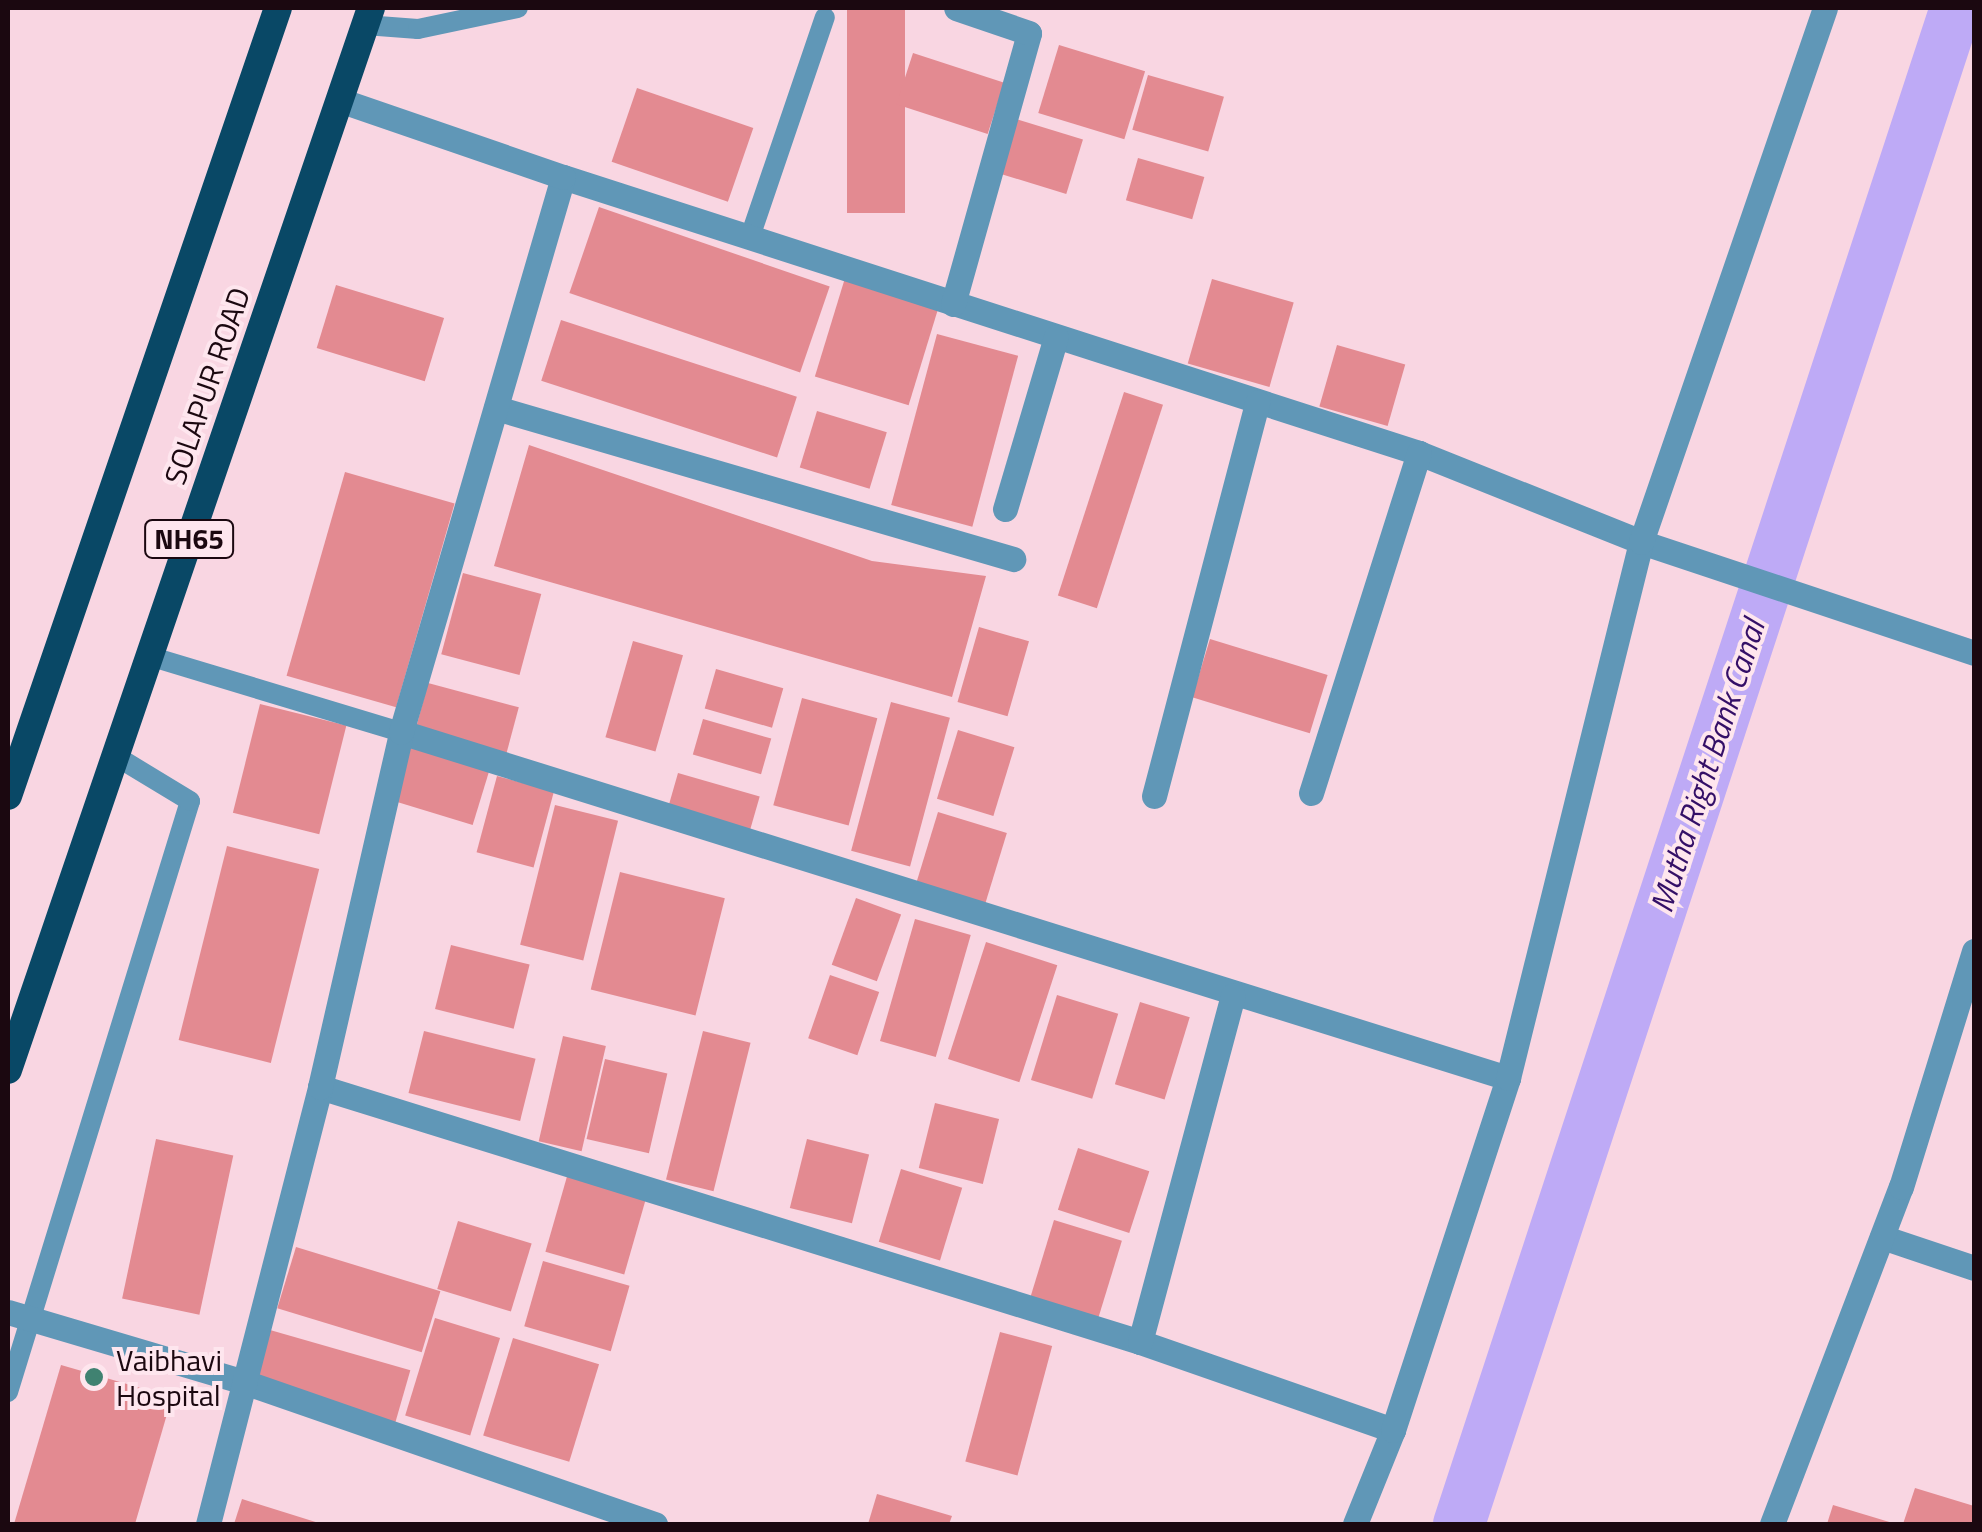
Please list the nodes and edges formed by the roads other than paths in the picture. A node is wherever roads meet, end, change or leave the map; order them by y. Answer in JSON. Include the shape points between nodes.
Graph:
{"nodes":[{"id":1,"x":278,"y":8,"type":"edge"},
{"id":2,"x":518,"y":8,"type":"edge"},
{"id":3,"x":956,"y":8,"type":"edge"},
{"id":4,"x":1825,"y":8,"type":"edge"},
{"id":5,"x":368,"y":16,"type":"edge"},
{"id":6,"x":824,"y":17,"type":"dead end"},
{"id":7,"x":339,"y":100,"type":"junction"},
{"id":8,"x":563,"y":177,"type":"junction"},
{"id":9,"x":750,"y":237,"type":"junction"},
{"id":10,"x":952,"y":304,"type":"junction"},
{"id":11,"x":1056,"y":337,"type":"junction"},
{"id":12,"x":1257,"y":402,"type":"junction"},
{"id":13,"x":496,"y":408,"type":"junction"},
{"id":14,"x":1420,"y":453,"type":"junction"},
{"id":15,"x":1005,"y":509,"type":"dead end"},
{"id":16,"x":1642,"y":542,"type":"junction"},
{"id":17,"x":1012,"y":559,"type":"dead end"},
{"id":18,"x":1974,"y":653,"type":"edge"},
{"id":19,"x":149,"y":656,"type":"junction"},
{"id":20,"x":400,"y":732,"type":"junction"},
{"id":21,"x":114,"y":755,"type":"junction"},
{"id":22,"x":1311,"y":794,"type":"dead end"},
{"id":23,"x":8,"y":796,"type":"edge"},
{"id":24,"x":1154,"y":796,"type":"dead end"},
{"id":25,"x":1974,"y":951,"type":"edge"},
{"id":26,"x":1233,"y":996,"type":"junction"},
{"id":27,"x":8,"y":1070,"type":"edge"},
{"id":28,"x":1508,"y":1078,"type":"junction"},
{"id":29,"x":320,"y":1087,"type":"junction"},
{"id":30,"x":1882,"y":1236,"type":"junction"},
{"id":31,"x":1974,"y":1268,"type":"edge"},
{"id":32,"x":8,"y":1312,"type":"edge"},
{"id":33,"x":33,"y":1319,"type":"junction"},
{"id":34,"x":1140,"y":1342,"type":"junction"},
{"id":35,"x":247,"y":1383,"type":"junction"},
{"id":36,"x":8,"y":1392,"type":"edge"},
{"id":37,"x":1393,"y":1430,"type":"junction"},
{"id":38,"x":208,"y":1524,"type":"edge"},
{"id":39,"x":655,"y":1524,"type":"edge"},
{"id":40,"x":1355,"y":1524,"type":"edge"},
{"id":41,"x":1772,"y":1524,"type":"edge"}],
"edges":[{"from":1,"to":23,"type":"highway","name":"SOLAPUR ROAD","number":"NH65"},
{"from":2,"to":5,"type":"lane","via":[[418,29]]},
{"from":3,"to":10,"type":"street","via":[[1029,33]]},
{"from":4,"to":16,"type":"street"},
{"from":5,"to":7,"type":"highway","name":"SOLAPUR ROAD","number":"NH65"},
{"from":6,"to":9,"type":"lane"},
{"from":7,"to":8,"type":"street"},
{"from":7,"to":19,"type":"highway","name":"SOLAPUR ROAD","number":"NH65"},
{"from":8,"to":9,"type":"street"},
{"from":8,"to":13,"type":"street"},
{"from":9,"to":10,"type":"street"},
{"from":10,"to":11,"type":"street"},
{"from":11,"to":12,"type":"street"},
{"from":11,"to":15,"type":"street"},
{"from":12,"to":14,"type":"street"},
{"from":12,"to":24,"type":"street"},
{"from":13,"to":17,"type":"street"},
{"from":13,"to":20,"type":"street"},
{"from":14,"to":16,"type":"street"},
{"from":14,"to":22,"type":"street"},
{"from":16,"to":18,"type":"street"},
{"from":16,"to":28,"type":"street"},
{"from":19,"to":20,"type":"lane"},
{"from":19,"to":21,"type":"highway","name":"SOLAPUR ROAD","number":"NH65"},
{"from":20,"to":26,"type":"street"},
{"from":20,"to":29,"type":"street"},
{"from":21,"to":27,"type":"highway","name":"SOLAPUR ROAD","number":"NH65"},
{"from":21,"to":33,"type":"lane","via":[[190,802]]},
{"from":25,"to":30,"type":"street"},
{"from":26,"to":28,"type":"street"},
{"from":26,"to":34,"type":"street"},
{"from":28,"to":37,"type":"street"},
{"from":29,"to":34,"type":"street"},
{"from":29,"to":35,"type":"street"},
{"from":30,"to":31,"type":"street"},
{"from":30,"to":41,"type":"street"},
{"from":32,"to":33,"type":"street"},
{"from":33,"to":35,"type":"street"},
{"from":33,"to":36,"type":"lane"},
{"from":34,"to":37,"type":"street"},
{"from":35,"to":38,"type":"street"},
{"from":35,"to":39,"type":"street"},
{"from":37,"to":40,"type":"street"}]}
